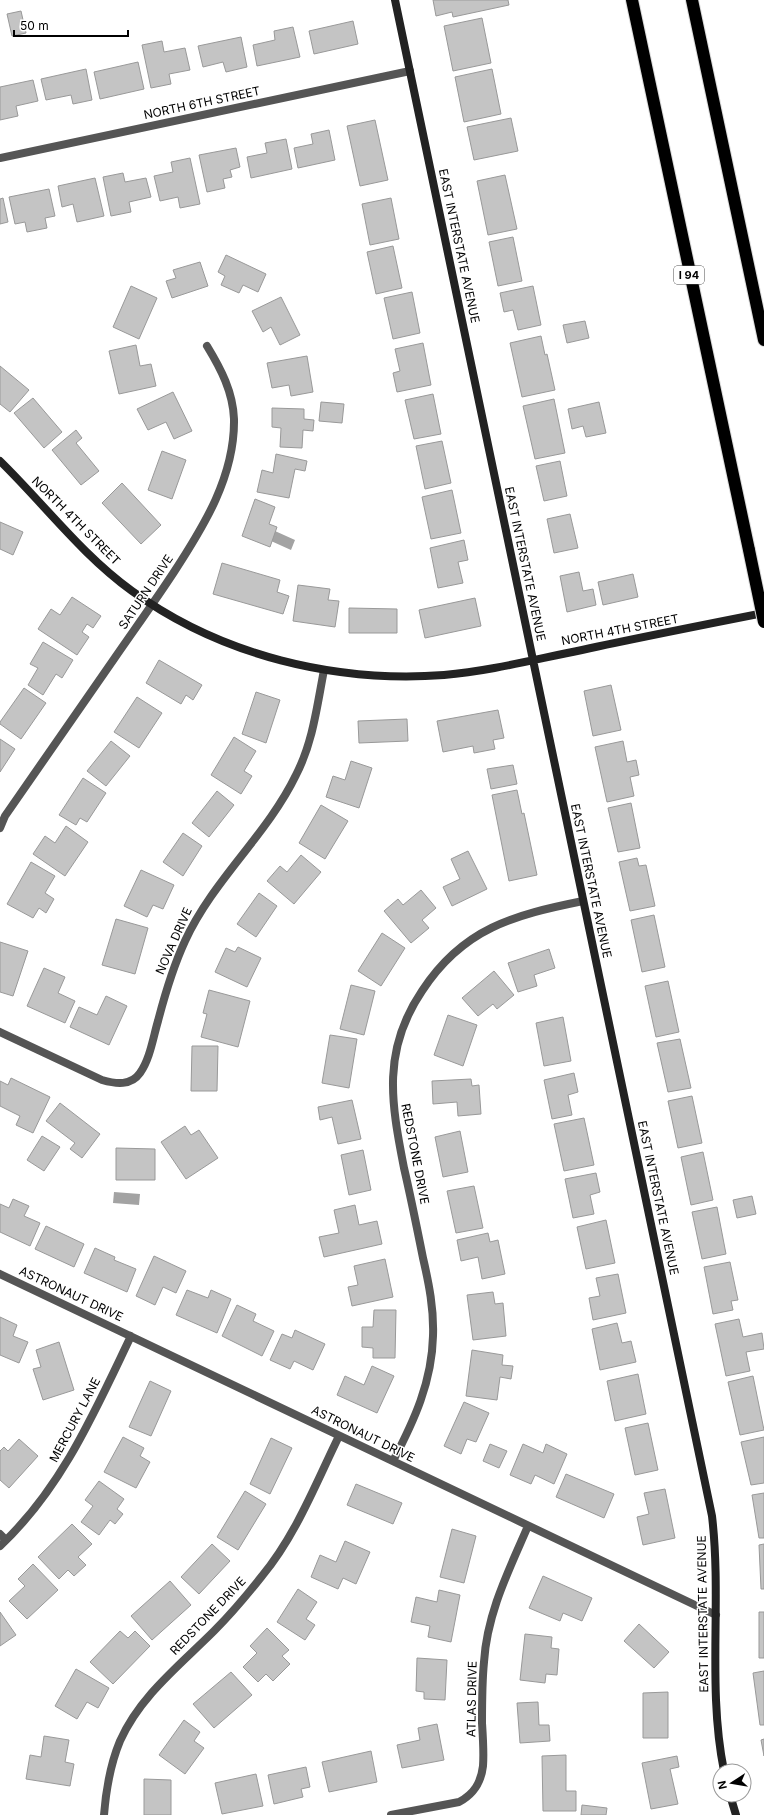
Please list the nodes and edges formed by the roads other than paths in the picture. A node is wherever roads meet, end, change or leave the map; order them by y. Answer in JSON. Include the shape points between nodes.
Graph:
{"nodes":[{"id":1,"x":395,"y":0,"type":"edge"},
{"id":2,"x":632,"y":0,"type":"edge"},
{"id":3,"x":692,"y":0,"type":"edge"},
{"id":4,"x":410,"y":71,"type":"junction"},
{"id":5,"x":0,"y":158,"type":"edge"},
{"id":6,"x":764,"y":340,"type":"edge"},
{"id":7,"x":207,"y":346,"type":"dead end"},
{"id":8,"x":0,"y":461,"type":"edge"},
{"id":9,"x":152,"y":604,"type":"junction"},
{"id":10,"x":764,"y":613,"type":"edge"},
{"id":11,"x":764,"y":622,"type":"edge"},
{"id":12,"x":533,"y":660,"type":"junction"},
{"id":13,"x":324,"y":670,"type":"junction"},
{"id":14,"x":0,"y":828,"type":"edge"},
{"id":15,"x":583,"y":901,"type":"junction"},
{"id":16,"x":0,"y":1032,"type":"edge"},
{"id":17,"x":0,"y":1274,"type":"edge"},
{"id":18,"x":131,"y":1336,"type":"junction"},
{"id":19,"x":339,"y":1436,"type":"junction"},
{"id":20,"x":393,"y":1461,"type":"junction"},
{"id":21,"x":528,"y":1526,"type":"junction"},
{"id":22,"x":0,"y":1534,"type":"edge"},
{"id":23,"x":3,"y":1543,"type":"edge"},
{"id":24,"x":716,"y":1615,"type":"junction"},
{"id":25,"x":723,"y":1763,"type":"edge"},
{"id":26,"x":732,"y":1803,"type":"edge"},
{"id":27,"x":104,"y":1815,"type":"edge"},
{"id":28,"x":391,"y":1815,"type":"edge"},
{"id":29,"x":736,"y":1815,"type":"edge"}],
"edges":[{"from":1,"to":4,"type":"street","name":"EAST INTERSTATE AVENUE"},
{"from":2,"to":11,"type":"highway","number":"I 94","bridge":true},
{"from":3,"to":6,"type":"highway"},
{"from":4,"to":5,"type":"street","name":"NORTH 6TH STREET"},
{"from":4,"to":12,"type":"street","name":"EAST INTERSTATE AVENUE"},
{"from":7,"to":9,"type":"street","name":"SATURN DRIVE","via":[[225,380],[233,407],[233,437],[229,458],[222,484],[208,517]]},
{"from":8,"to":9,"type":"street","name":"NORTH 4TH STREET","via":[[100,564]]},
{"from":9,"to":13,"type":"street","name":"NORTH 4TH STREET","via":[[196,629],[246,650]]},
{"from":9,"to":14,"type":"street","name":"SATURN DRIVE","via":[[5,816]]},
{"from":10,"to":12,"type":"street","name":"NORTH 4TH STREET"},
{"from":12,"to":13,"type":"street","name":"NORTH 4TH STREET","via":[[468,672],[423,676],[369,676]]},
{"from":12,"to":15,"type":"street","name":"EAST INTERSTATE AVENUE"},
{"from":13,"to":16,"type":"street","name":"NOVA DRIVE","via":[[310,738],[296,776],[275,810],[213,892],[193,924],[170,979],[149,1053],[140,1073],[133,1081],[123,1084],[102,1080]]},
{"from":15,"to":20,"type":"street","name":"REDSTONE DRIVE","via":[[520,915],[501,922],[467,942],[438,968],[427,983],[416,999],[401,1032],[393,1072],[393,1107],[431,1294],[433,1336],[428,1380],[422,1401]]},
{"from":15,"to":24,"type":"street","name":"EAST INTERSTATE AVENUE","via":[[712,1516]]},
{"from":17,"to":18,"type":"street","name":"ASTRONAUT DRIVE"},
{"from":18,"to":19,"type":"street","name":"ASTRONAUT DRIVE"},
{"from":18,"to":23,"type":"street","name":"MERCURY LANE","via":[[66,1465],[41,1501]]},
{"from":19,"to":20,"type":"street","name":"ASTRONAUT DRIVE"},
{"from":19,"to":27,"type":"street","name":"REDSTONE DRIVE","via":[[290,1535],[272,1564],[225,1619],[164,1678],[129,1725],[108,1779]]},
{"from":20,"to":21,"type":"street","name":"ASTRONAUT DRIVE"},
{"from":21,"to":24,"type":"street","name":"ASTRONAUT DRIVE"},
{"from":21,"to":28,"type":"street","name":"ATLAS DRIVE","via":[[498,1594],[487,1638],[483,1681],[484,1756],[478,1785],[467,1797],[458,1802]]},
{"from":22,"to":23,"type":"street"},
{"from":24,"to":25,"type":"street","name":"EAST INTERSTATE AVENUE","via":[[716,1716]]},
{"from":26,"to":29,"type":"street"}]}
